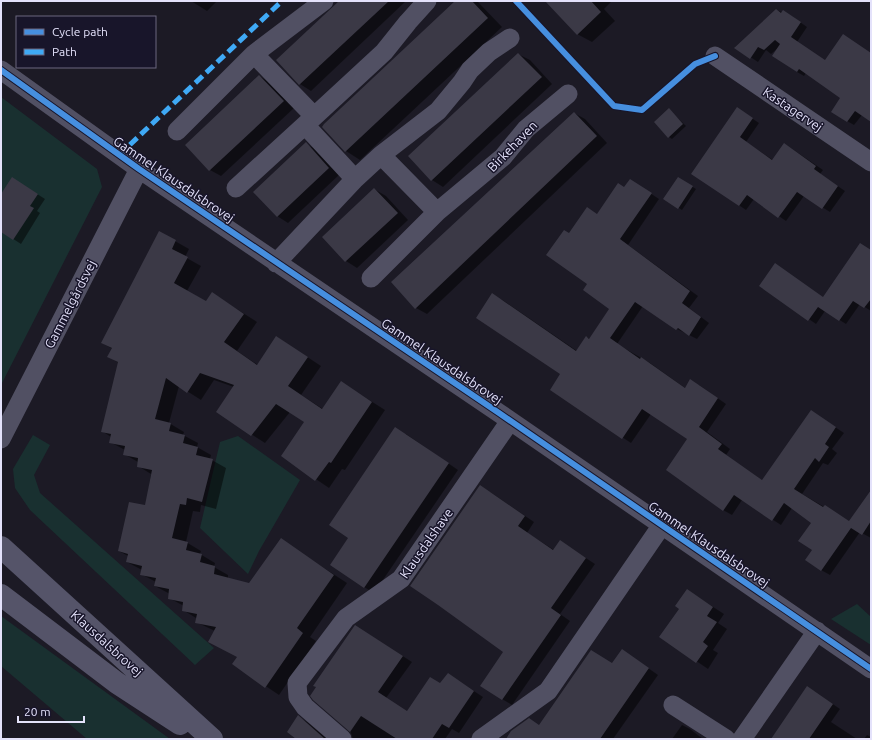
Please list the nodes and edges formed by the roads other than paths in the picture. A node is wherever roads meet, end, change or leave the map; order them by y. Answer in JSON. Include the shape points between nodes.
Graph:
{"nodes":[{"id":1,"x":324,"y":1,"type":"edge"},
{"id":2,"x":427,"y":1,"type":"edge"},
{"id":3,"x":510,"y":38,"type":"dead end"},
{"id":4,"x":254,"y":54,"type":"junction"},
{"id":5,"x":715,"y":56,"type":"dead end"},
{"id":6,"x":1,"y":70,"type":"edge"},
{"id":7,"x":568,"y":94,"type":"dead end"},
{"id":8,"x":310,"y":121,"type":"junction"},
{"id":9,"x":177,"y":131,"type":"dead end"},
{"id":10,"x":381,"y":155,"type":"junction"},
{"id":11,"x":871,"y":162,"type":"edge"},
{"id":12,"x":139,"y":169,"type":"junction"},
{"id":13,"x":355,"y":179,"type":"junction"},
{"id":14,"x":236,"y":188,"type":"dead end"},
{"id":15,"x":437,"y":212,"type":"junction"},
{"id":16,"x":276,"y":262,"type":"junction"},
{"id":17,"x":371,"y":278,"type":"dead end"},
{"id":18,"x":510,"y":421,"type":"junction"},
{"id":19,"x":1,"y":438,"type":"edge"},
{"id":20,"x":662,"y":525,"type":"junction"},
{"id":21,"x":1,"y":546,"type":"edge"},
{"id":22,"x":1,"y":594,"type":"edge"},
{"id":23,"x":816,"y":631,"type":"junction"},
{"id":24,"x":871,"y":669,"type":"edge"},
{"id":25,"x":673,"y":705,"type":"dead end"},
{"id":26,"x":204,"y":739,"type":"edge"},
{"id":27,"x":212,"y":739,"type":"edge"},
{"id":28,"x":342,"y":739,"type":"edge"},
{"id":29,"x":481,"y":739,"type":"edge"},
{"id":30,"x":726,"y":739,"type":"edge"},
{"id":31,"x":742,"y":739,"type":"edge"}],
"edges":[{"from":1,"to":4,"type":"street"},
{"from":2,"to":8,"type":"street","via":[[384,52]]},
{"from":3,"to":10,"type":"street","via":[[470,70],[438,111]]},
{"from":4,"to":8,"type":"street"},
{"from":4,"to":9,"type":"street"},
{"from":5,"to":11,"type":"street","name":"Kastagervej"},
{"from":6,"to":12,"type":"street","name":"Gammel Klausdalsbrovej"},
{"from":7,"to":15,"type":"street","name":"Birkehaven","via":[[526,129],[503,157]]},
{"from":8,"to":13,"type":"street"},
{"from":8,"to":14,"type":"street"},
{"from":10,"to":13,"type":"street"},
{"from":10,"to":15,"type":"street"},
{"from":12,"to":16,"type":"street","name":"Gammel Klausdalsbrovej"},
{"from":12,"to":19,"type":"street","name":"Gammelgårdsvej"},
{"from":13,"to":16,"type":"street"},
{"from":15,"to":17,"type":"street","name":"Birkehaven"},
{"from":16,"to":18,"type":"street","name":"Gammel Klausdalsbrovej"},
{"from":18,"to":20,"type":"street","name":"Gammel Klausdalsbrovej"},
{"from":18,"to":28,"type":"street","name":"Klausdalshave","via":[[401,579],[346,618],[297,683],[298,697],[305,708]]},
{"from":20,"to":23,"type":"street","name":"Gammel Klausdalsbrovej"},
{"from":20,"to":29,"type":"street","via":[[548,691]]},
{"from":21,"to":27,"type":"street","name":"Klausdalsbrovej"},
{"from":22,"to":26,"type":"street","name":"Klausdalsbrovej","via":[[117,683]]},
{"from":23,"to":24,"type":"street","name":"Gammel Klausdalsbrovej"},
{"from":23,"to":31,"type":"street"},
{"from":25,"to":30,"type":"street"}]}
